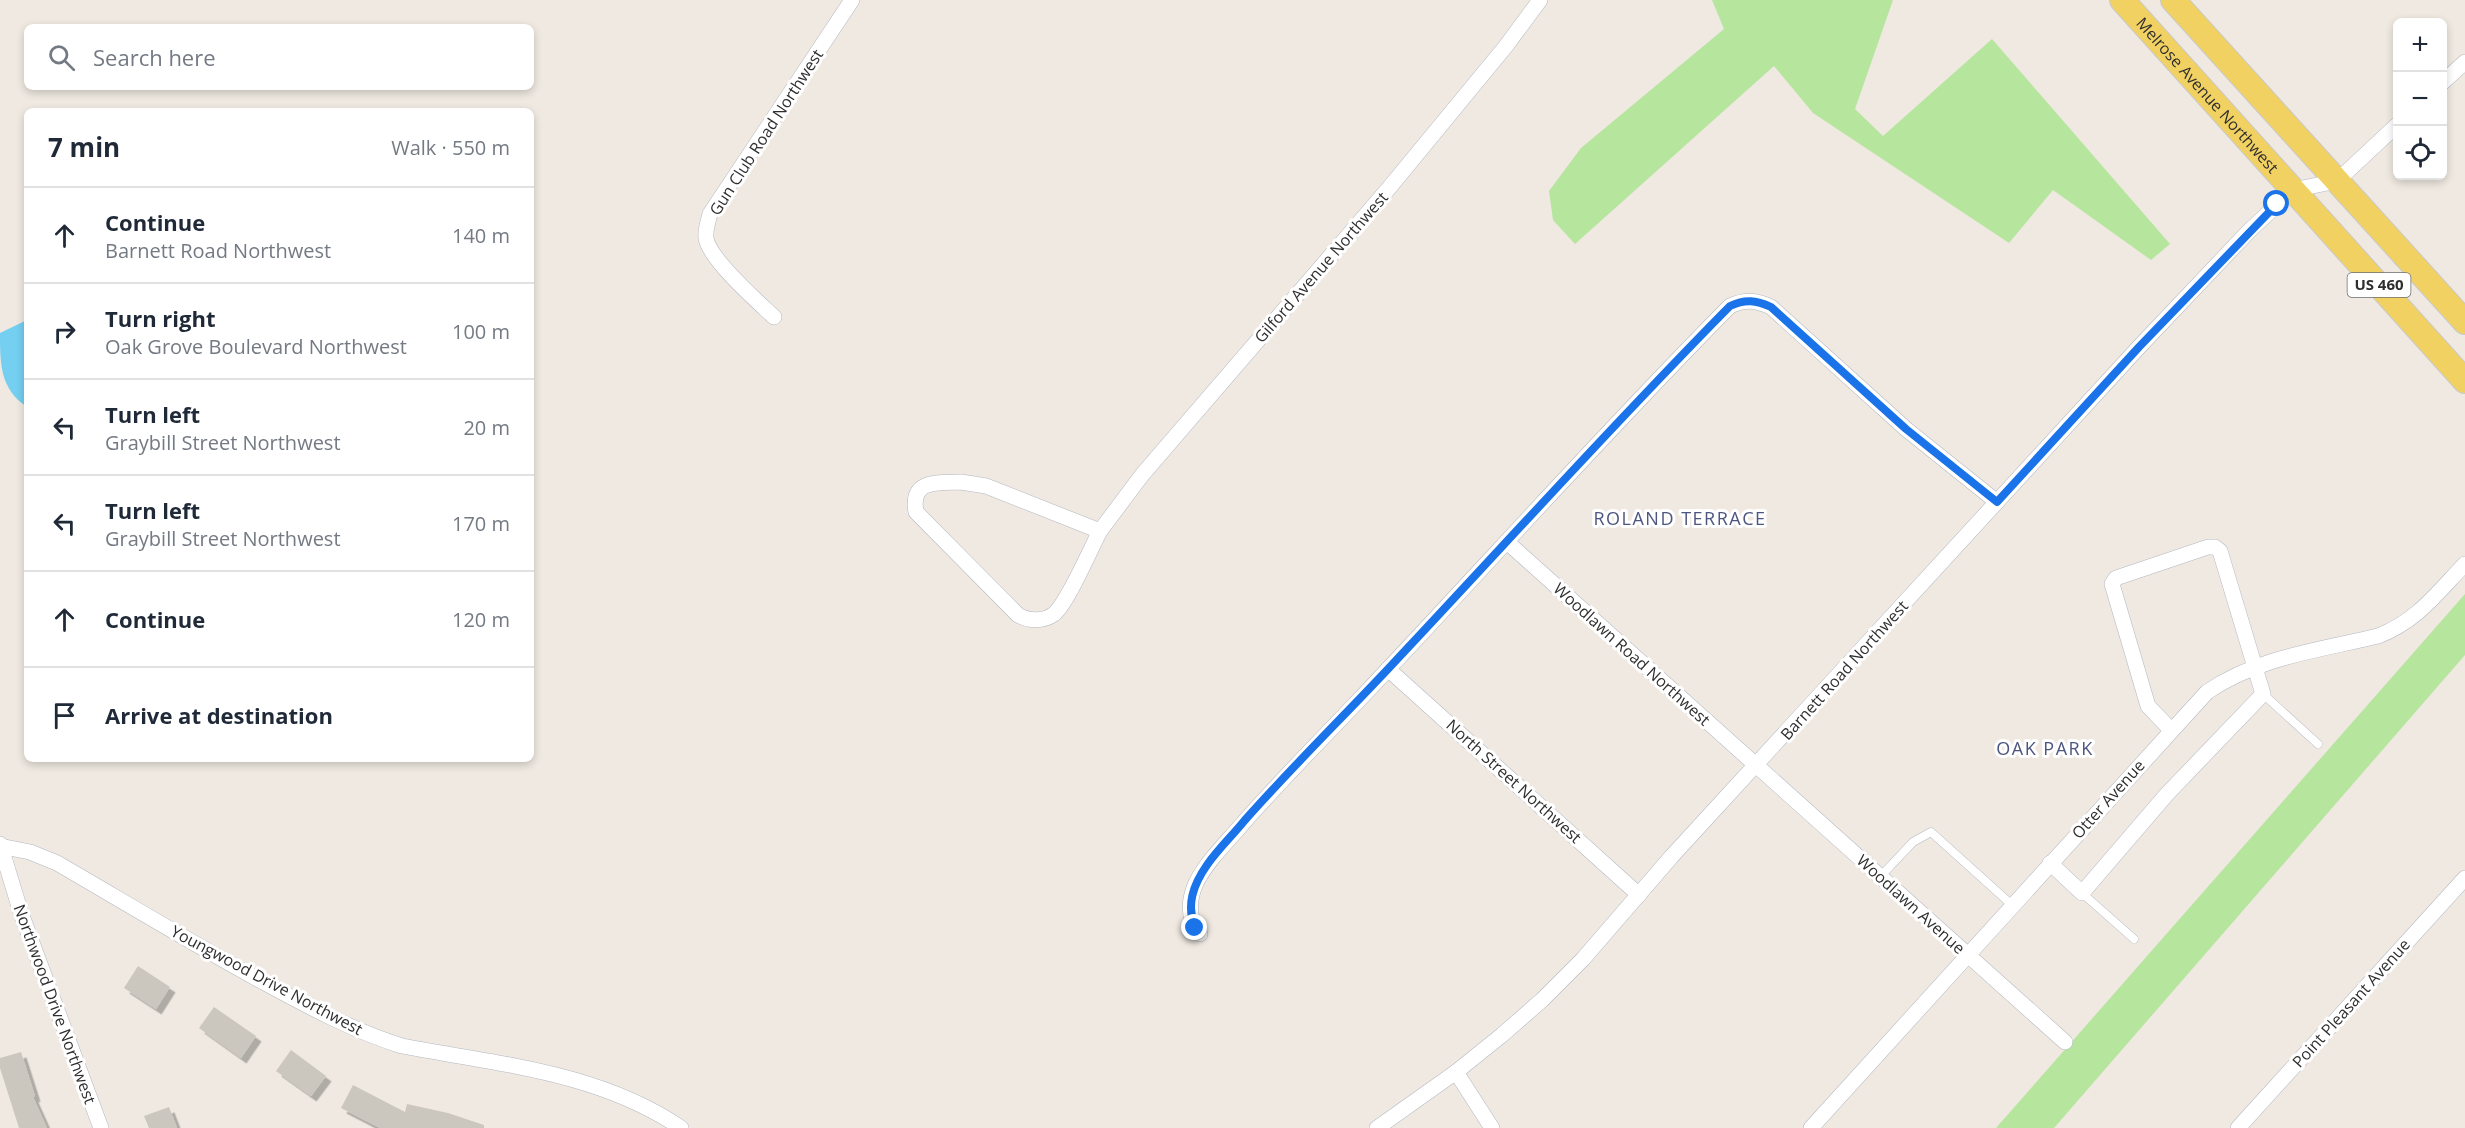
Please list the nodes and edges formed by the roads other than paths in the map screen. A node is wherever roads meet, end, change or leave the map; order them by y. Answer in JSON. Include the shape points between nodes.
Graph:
{"nodes":[{"id":1,"x":852,"y":0,"type":"edge"},
{"id":2,"x":1540,"y":0,"type":"edge"},
{"id":3,"x":2122,"y":0,"type":"edge"},
{"id":4,"x":2174,"y":0,"type":"edge"},
{"id":5,"x":2465,"y":62,"type":"edge"},
{"id":6,"x":2447,"y":78,"type":"edge"},
{"id":7,"x":2395,"y":126,"type":"edge"},
{"id":8,"x":2337,"y":181,"type":"junction"},
{"id":9,"x":2293,"y":190,"type":"junction"},
{"id":10,"x":774,"y":317,"type":"dead end"},
{"id":11,"x":2465,"y":322,"type":"edge"},
{"id":12,"x":2465,"y":381,"type":"edge"},
{"id":13,"x":1997,"y":502,"type":"junction"},
{"id":14,"x":1100,"y":531,"type":"junction"},
{"id":15,"x":1507,"y":542,"type":"junction"},
{"id":16,"x":2465,"y":564,"type":"edge"},
{"id":17,"x":2254,"y":666,"type":"junction"},
{"id":18,"x":1388,"y":669,"type":"junction"},
{"id":19,"x":2263,"y":694,"type":"junction"},
{"id":20,"x":2171,"y":730,"type":"junction"},
{"id":21,"x":2318,"y":744,"type":"dead end"},
{"id":22,"x":1757,"y":766,"type":"junction"},
{"id":23,"x":0,"y":845,"type":"edge"},
{"id":24,"x":2050,"y":863,"type":"junction"},
{"id":25,"x":1880,"y":877,"type":"junction"},
{"id":26,"x":2465,"y":878,"type":"edge"},
{"id":27,"x":2082,"y":893,"type":"junction"},
{"id":28,"x":1639,"y":895,"type":"junction"},
{"id":29,"x":2012,"y":905,"type":"junction"},
{"id":30,"x":1200,"y":934,"type":"dead end"},
{"id":31,"x":2134,"y":939,"type":"dead end"},
{"id":32,"x":1968,"y":955,"type":"junction"},
{"id":33,"x":2065,"y":1042,"type":"dead end"},
{"id":34,"x":1456,"y":1072,"type":"junction"},
{"id":35,"x":101,"y":1128,"type":"edge"},
{"id":36,"x":681,"y":1128,"type":"edge"},
{"id":37,"x":1377,"y":1128,"type":"edge"},
{"id":38,"x":1492,"y":1128,"type":"edge"},
{"id":39,"x":1811,"y":1128,"type":"edge"},
{"id":40,"x":2238,"y":1128,"type":"edge"}],
"edges":[{"from":1,"to":10,"type":"street","name":"Gun Club Road Northwest","via":[[710,214],[707,225],[706,238],[716,258]]},
{"from":2,"to":14,"type":"street","name":"Gilford Avenue Northwest","via":[[1389,188],[1142,475]]},
{"from":3,"to":9,"type":"main road","name":"Melrose Avenue Northwest","number":"US 460"},
{"from":4,"to":8,"type":"main road","number":"US 460"},
{"from":5,"to":6,"type":"street"},
{"from":7,"to":8,"type":"street"},
{"from":8,"to":9,"type":"street"},
{"from":8,"to":11,"type":"main road","number":"US 460"},
{"from":9,"to":12,"type":"main road","number":"US 460"},
{"from":9,"to":13,"type":"street","name":"Barnett Road Northwest","via":[[2249,231]]},
{"from":13,"to":15,"type":"street","via":[[1906,429],[1771,307],[1748,300],[1730,306]]},
{"from":13,"to":22,"type":"street","name":"Barnett Road Northwest"},
{"from":14,"to":14,"type":"street","name":"Gilford Avenue Northwest","via":[[1055,613],[1033,620],[1018,615],[934,532],[916,512],[914,501],[925,485],[934,483],[986,486]]},
{"from":15,"to":18,"type":"street"},
{"from":15,"to":22,"type":"street","name":"Woodlawn Road Northwest"},
{"from":16,"to":17,"type":"street","name":"Otter Avenue","via":[[2415,617],[2398,628]]},
{"from":17,"to":19,"type":"street"},
{"from":17,"to":20,"type":"street","name":"Otter Avenue","via":[[2207,692]]},
{"from":17,"to":20,"type":"street","via":[[2220,551],[2215,547],[2116,578],[2112,590],[2148,706]]},
{"from":18,"to":28,"type":"street","name":"North Street Northwest"},
{"from":18,"to":30,"type":"street","via":[[1265,797],[1208,864],[1190,903],[1190,916]]},
{"from":19,"to":21,"type":"lane"},
{"from":19,"to":27,"type":"street","via":[[2167,794]]},
{"from":20,"to":24,"type":"street","name":"Otter Avenue"},
{"from":22,"to":25,"type":"street","name":"Woodlawn Avenue"},
{"from":22,"to":28,"type":"street","name":"Barnett Road Northwest"},
{"from":23,"to":35,"type":"street","name":"Northwood Drive Northwest","via":[[21,913]]},
{"from":23,"to":36,"type":"street","name":"Youngwood Drive Northwest","via":[[57,863],[230,964],[376,1038],[570,1077],[641,1105]]},
{"from":24,"to":27,"type":"street"},
{"from":24,"to":29,"type":"street","name":"Otter Avenue"},
{"from":25,"to":29,"type":"lane","via":[[1913,842],[1931,832]]},
{"from":25,"to":32,"type":"street","name":"Woodlawn Avenue"},
{"from":26,"to":40,"type":"street","name":"Point Pleasant Avenue"},
{"from":27,"to":31,"type":"lane"},
{"from":28,"to":34,"type":"street","name":"Barnett Road Northwest","via":[[1542,1000]]},
{"from":29,"to":32,"type":"street","name":"Otter Avenue"},
{"from":32,"to":33,"type":"street","name":"Woodlawn Avenue"},
{"from":32,"to":39,"type":"street","name":"Otter Avenue"},
{"from":34,"to":37,"type":"street","name":"Barnett Road Northwest"},
{"from":34,"to":38,"type":"street"}]}
